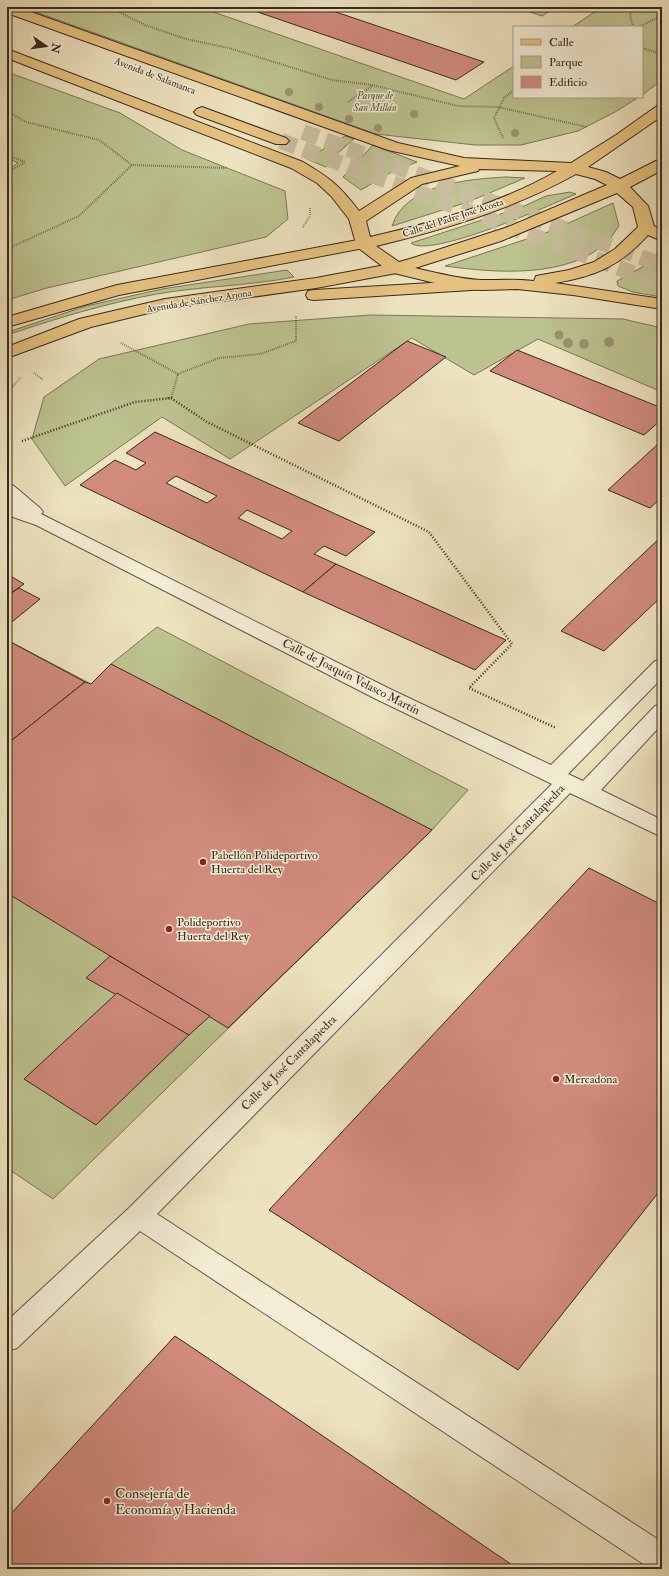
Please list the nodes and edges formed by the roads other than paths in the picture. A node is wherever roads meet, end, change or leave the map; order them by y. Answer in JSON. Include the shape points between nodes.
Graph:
{"nodes":[{"id":1,"x":7,"y":8,"type":"edge"},
{"id":2,"x":7,"y":21,"type":"edge"},
{"id":3,"x":7,"y":53,"type":"edge"},
{"id":4,"x":162,"y":79,"type":"dead end"},
{"id":5,"x":185,"y":106,"type":"dead end"},
{"id":6,"x":662,"y":109,"type":"edge"},
{"id":7,"x":281,"y":141,"type":"tunnel mouth"},
{"id":8,"x":662,"y":163,"type":"edge"},
{"id":9,"x":489,"y":165,"type":"junction"},
{"id":10,"x":574,"y":168,"type":"junction"},
{"id":11,"x":621,"y":186,"type":"junction"},
{"id":12,"x":357,"y":219,"type":"junction"},
{"id":13,"x":646,"y":228,"type":"junction"},
{"id":14,"x":662,"y":236,"type":"edge"},
{"id":15,"x":363,"y":244,"type":"junction"},
{"id":16,"x":396,"y":268,"type":"junction"},
{"id":17,"x":517,"y":284,"type":"junction"},
{"id":18,"x":482,"y":285,"type":"junction"},
{"id":19,"x":223,"y":297,"type":"junction"},
{"id":20,"x":662,"y":304,"type":"edge"},
{"id":21,"x":7,"y":322,"type":"edge"},
{"id":22,"x":7,"y":353,"type":"edge"},
{"id":23,"x":7,"y":490,"type":"edge"},
{"id":24,"x":7,"y":508,"type":"edge"},
{"id":25,"x":43,"y":521,"type":"junction"},
{"id":26,"x":662,"y":666,"type":"edge"},
{"id":27,"x":662,"y":711,"type":"edge"},
{"id":28,"x":569,"y":783,"type":"junction"},
{"id":29,"x":662,"y":829,"type":"edge"},
{"id":30,"x":138,"y":1216,"type":"junction"},
{"id":31,"x":7,"y":1339,"type":"edge"},
{"id":32,"x":662,"y":1559,"type":"edge"}],
"edges":[{"from":1,"to":9,"type":"main road","via":[[393,147],[458,162]]},
{"from":2,"to":4,"type":"main road","name":"Avenida de Salamanca"},
{"from":3,"to":12,"type":"main road","via":[[297,165],[323,180],[337,193]]},
{"from":5,"to":7,"type":"main road","name":"Avenida de Salamanca"},
{"from":6,"to":10,"type":"main road","name":"Calle del Padre José Acosta","via":[[633,131]]},
{"from":8,"to":11,"type":"main road"},
{"from":9,"to":10,"type":"main road"},
{"from":9,"to":12,"type":"main road","via":[[417,181]]},
{"from":10,"to":11,"type":"main road"},
{"from":10,"to":15,"type":"main road","name":"Calle del Padre José Acosta","via":[[544,185],[488,209]]},
{"from":11,"to":13,"type":"main road","via":[[641,207]]},
{"from":11,"to":16,"type":"main road","via":[[484,242],[444,256]]},
{"from":12,"to":15,"type":"main road"},
{"from":13,"to":14,"type":"main road"},
{"from":13,"to":17,"type":"main road","via":[[617,256],[587,270],[560,278]]},
{"from":15,"to":16,"type":"main road"},
{"from":15,"to":21,"type":"main road","via":[[117,290]]},
{"from":16,"to":18,"type":"main road","via":[[447,281]]},
{"from":16,"to":19,"type":"main road","name":"Avenida de Sánchez Arjona"},
{"from":17,"to":18,"type":"main road"},
{"from":17,"to":20,"type":"main road"},
{"from":18,"to":19,"type":"main road","via":[[305,296]]},
{"from":19,"to":22,"type":"main road","name":"Avenida de Sánchez Arjona","via":[[165,304],[84,323]]},
{"from":23,"to":25,"type":"street","name":"Calle de Joaquín Velasco Martín"},
{"from":24,"to":25,"type":"street","name":"Calle de Joaquín Velasco Martín"},
{"from":25,"to":28,"type":"street","name":"Calle de Joaquín Velasco Martín","via":[[389,697]]},
{"from":26,"to":28,"type":"street","name":"Calle de José Cantalapiedra","via":[[586,742]]},
{"from":27,"to":28,"type":"street","name":"Calle de José Cantalapiedra","via":[[618,756]]},
{"from":28,"to":29,"type":"street","name":"Calle de Joaquín Velasco Martín"},
{"from":28,"to":30,"type":"street","name":"Calle de José Cantalapiedra"},
{"from":30,"to":31,"type":"street","name":"Calle de José Cantalapiedra"},
{"from":30,"to":32,"type":"street"}]}
